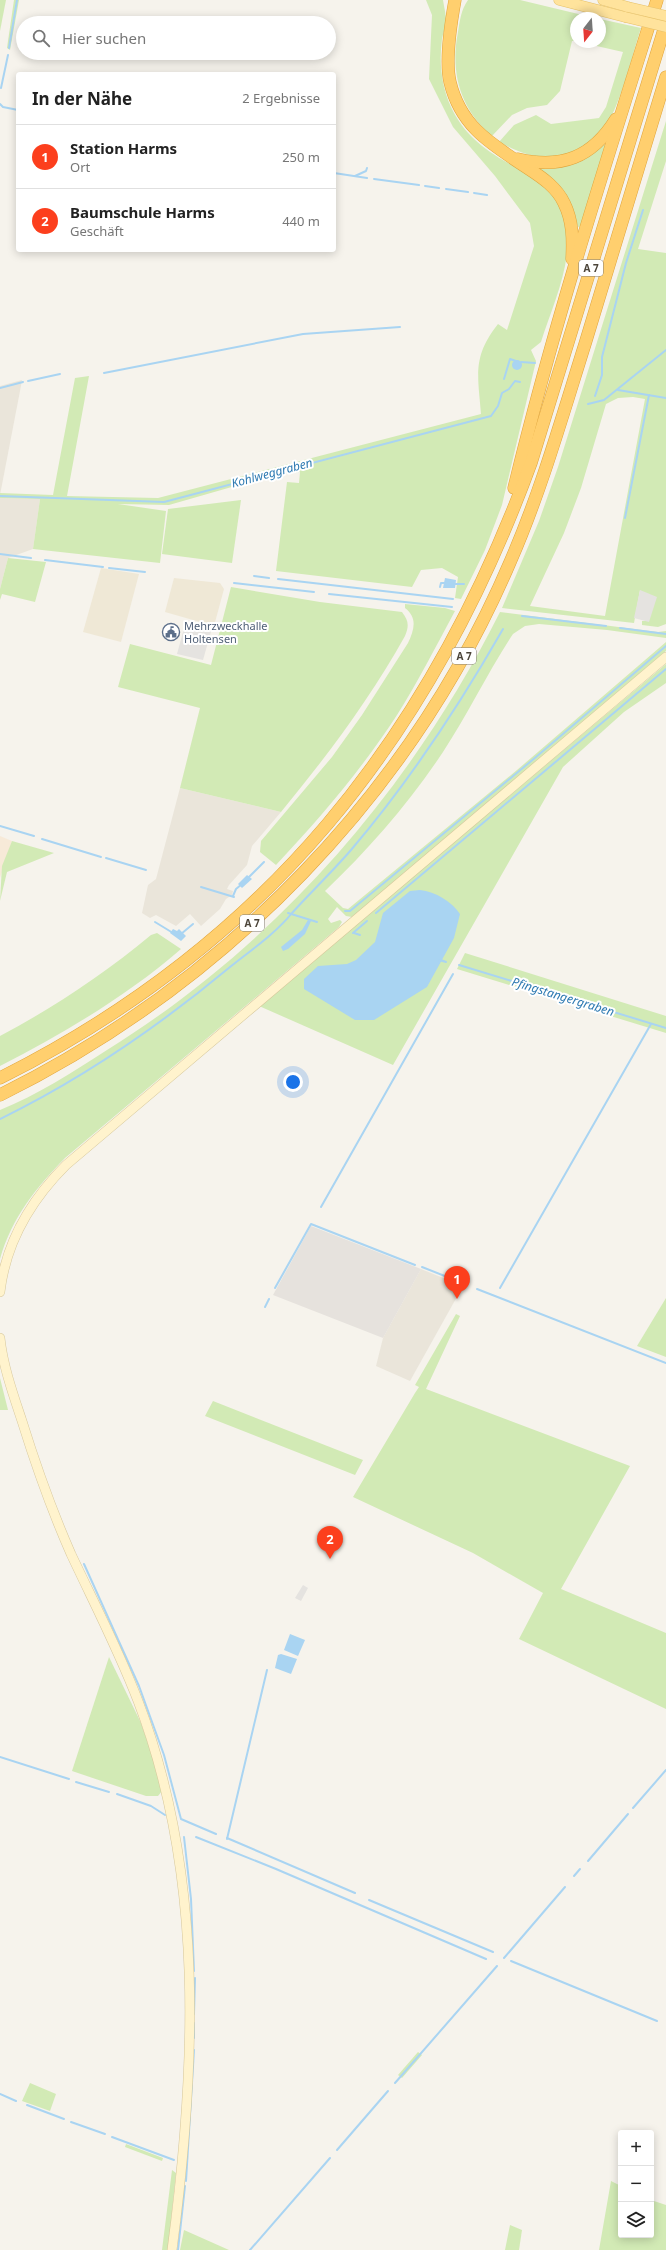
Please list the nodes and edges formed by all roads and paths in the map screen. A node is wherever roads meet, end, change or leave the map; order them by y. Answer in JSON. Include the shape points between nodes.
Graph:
{"nodes":[{"id":1,"x":448,"y":0,"type":"edge"},
{"id":2,"x":455,"y":0,"type":"edge"},
{"id":3,"x":463,"y":0,"type":"edge"},
{"id":4,"x":559,"y":0,"type":"edge"},
{"id":5,"x":603,"y":0,"type":"edge"},
{"id":6,"x":657,"y":0,"type":"edge"},
{"id":7,"x":627,"y":12,"type":"junction"},
{"id":8,"x":666,"y":16,"type":"edge"},
{"id":9,"x":453,"y":20,"type":"junction"},
{"id":10,"x":666,"y":23,"type":"edge"},
{"id":11,"x":666,"y":27,"type":"edge"},
{"id":12,"x":666,"y":78,"type":"edge"},
{"id":13,"x":623,"y":107,"type":"junction"},
{"id":14,"x":511,"y":157,"type":"junction"},
{"id":15,"x":566,"y":290,"type":"junction"},
{"id":16,"x":504,"y":532,"type":"junction"},
{"id":17,"x":666,"y":657,"type":"edge"},
{"id":18,"x":0,"y":1078,"type":"edge"},
{"id":19,"x":0,"y":1095,"type":"edge"},
{"id":20,"x":0,"y":1292,"type":"edge"},
{"id":21,"x":0,"y":1338,"type":"edge"},
{"id":22,"x":172,"y":2250,"type":"edge"}],
"edges":[{"from":1,"to":9,"type":"highway"},
{"from":2,"to":9,"type":"highway"},
{"from":3,"to":9,"type":"highway"},
{"from":4,"to":7,"type":"main road"},
{"from":5,"to":7,"type":"main road"},
{"from":6,"to":13,"type":"highway"},
{"from":7,"to":8,"type":"main road","bridge":true},
{"from":7,"to":11,"type":"main road","bridge":true},
{"from":9,"to":14,"type":"highway","via":[[448,65],[456,101],[483,138]]},
{"from":10,"to":16,"type":"highway","number":"A 7","via":[[531,463]]},
{"from":12,"to":19,"type":"highway","number":"A 7","via":[[559,429],[526,523],[498,591],[446,688],[391,770],[337,836],[273,903],[209,960],[135,1015],[75,1054]]},
{"from":13,"to":14,"type":"highway","via":[[603,137],[588,151],[575,158],[546,163]]},
{"from":13,"to":15,"type":"highway"},
{"from":14,"to":15,"type":"highway","via":[[554,189],[564,202],[571,221],[573,240]]},
{"from":15,"to":16,"type":"highway","via":[[535,401]]},
{"from":16,"to":18,"type":"highway","number":"A 7","via":[[479,589],[418,701],[380,758],[332,820],[279,878],[233,920],[152,986],[88,1029]]},
{"from":17,"to":20,"type":"main road","via":[[66,1165],[23,1218],[5,1262]]},
{"from":21,"to":22,"type":"main road","via":[[8,1376],[34,1458],[71,1554],[138,1700],[170,1807],[184,1898],[191,2029],[183,2170]]}]}
